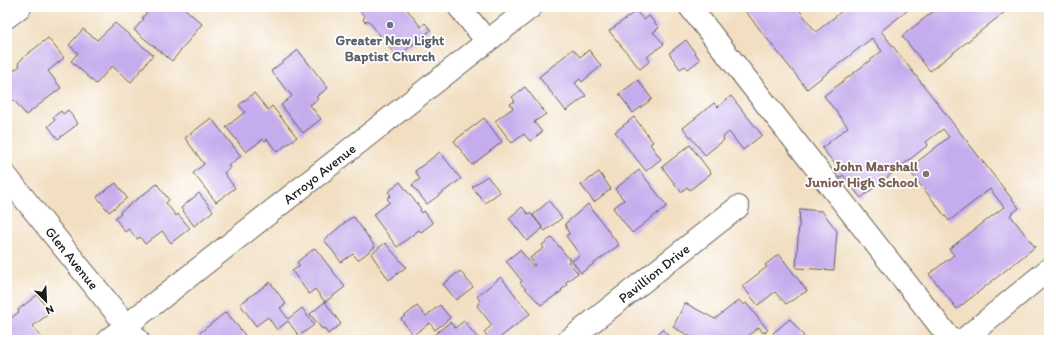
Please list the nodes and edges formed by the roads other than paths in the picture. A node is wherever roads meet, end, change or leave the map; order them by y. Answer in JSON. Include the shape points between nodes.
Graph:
{"nodes":[{"id":1,"x":20,"y":7,"type":"edge"},
{"id":2,"x":459,"y":7,"type":"edge"},
{"id":3,"x":531,"y":7,"type":"edge"},
{"id":4,"x":690,"y":7,"type":"edge"},
{"id":5,"x":7,"y":17,"type":"edge"},
{"id":6,"x":487,"y":42,"type":"junction"},
{"id":7,"x":7,"y":177,"type":"edge"},
{"id":8,"x":738,"y":206,"type":"dead end"},
{"id":9,"x":1049,"y":269,"type":"edge"},
{"id":10,"x":132,"y":332,"type":"edge"},
{"id":11,"x":108,"y":340,"type":"edge"},
{"id":12,"x":569,"y":340,"type":"edge"},
{"id":13,"x":951,"y":340,"type":"edge"},
{"id":14,"x":963,"y":340,"type":"edge"}],
"edges":[{"from":1,"to":5,"type":"street"},
{"from":2,"to":6,"type":"street"},
{"from":3,"to":6,"type":"street","name":"Arroyo Avenue"},
{"from":4,"to":13,"type":"street"},
{"from":6,"to":10,"type":"street","name":"Arroyo Avenue"},
{"from":7,"to":10,"type":"street","name":"Glen Avenue"},
{"from":8,"to":12,"type":"street","name":"Pavillion Drive"},
{"from":9,"to":14,"type":"street"},
{"from":10,"to":11,"type":"street","name":"Arroyo Avenue"}]}
